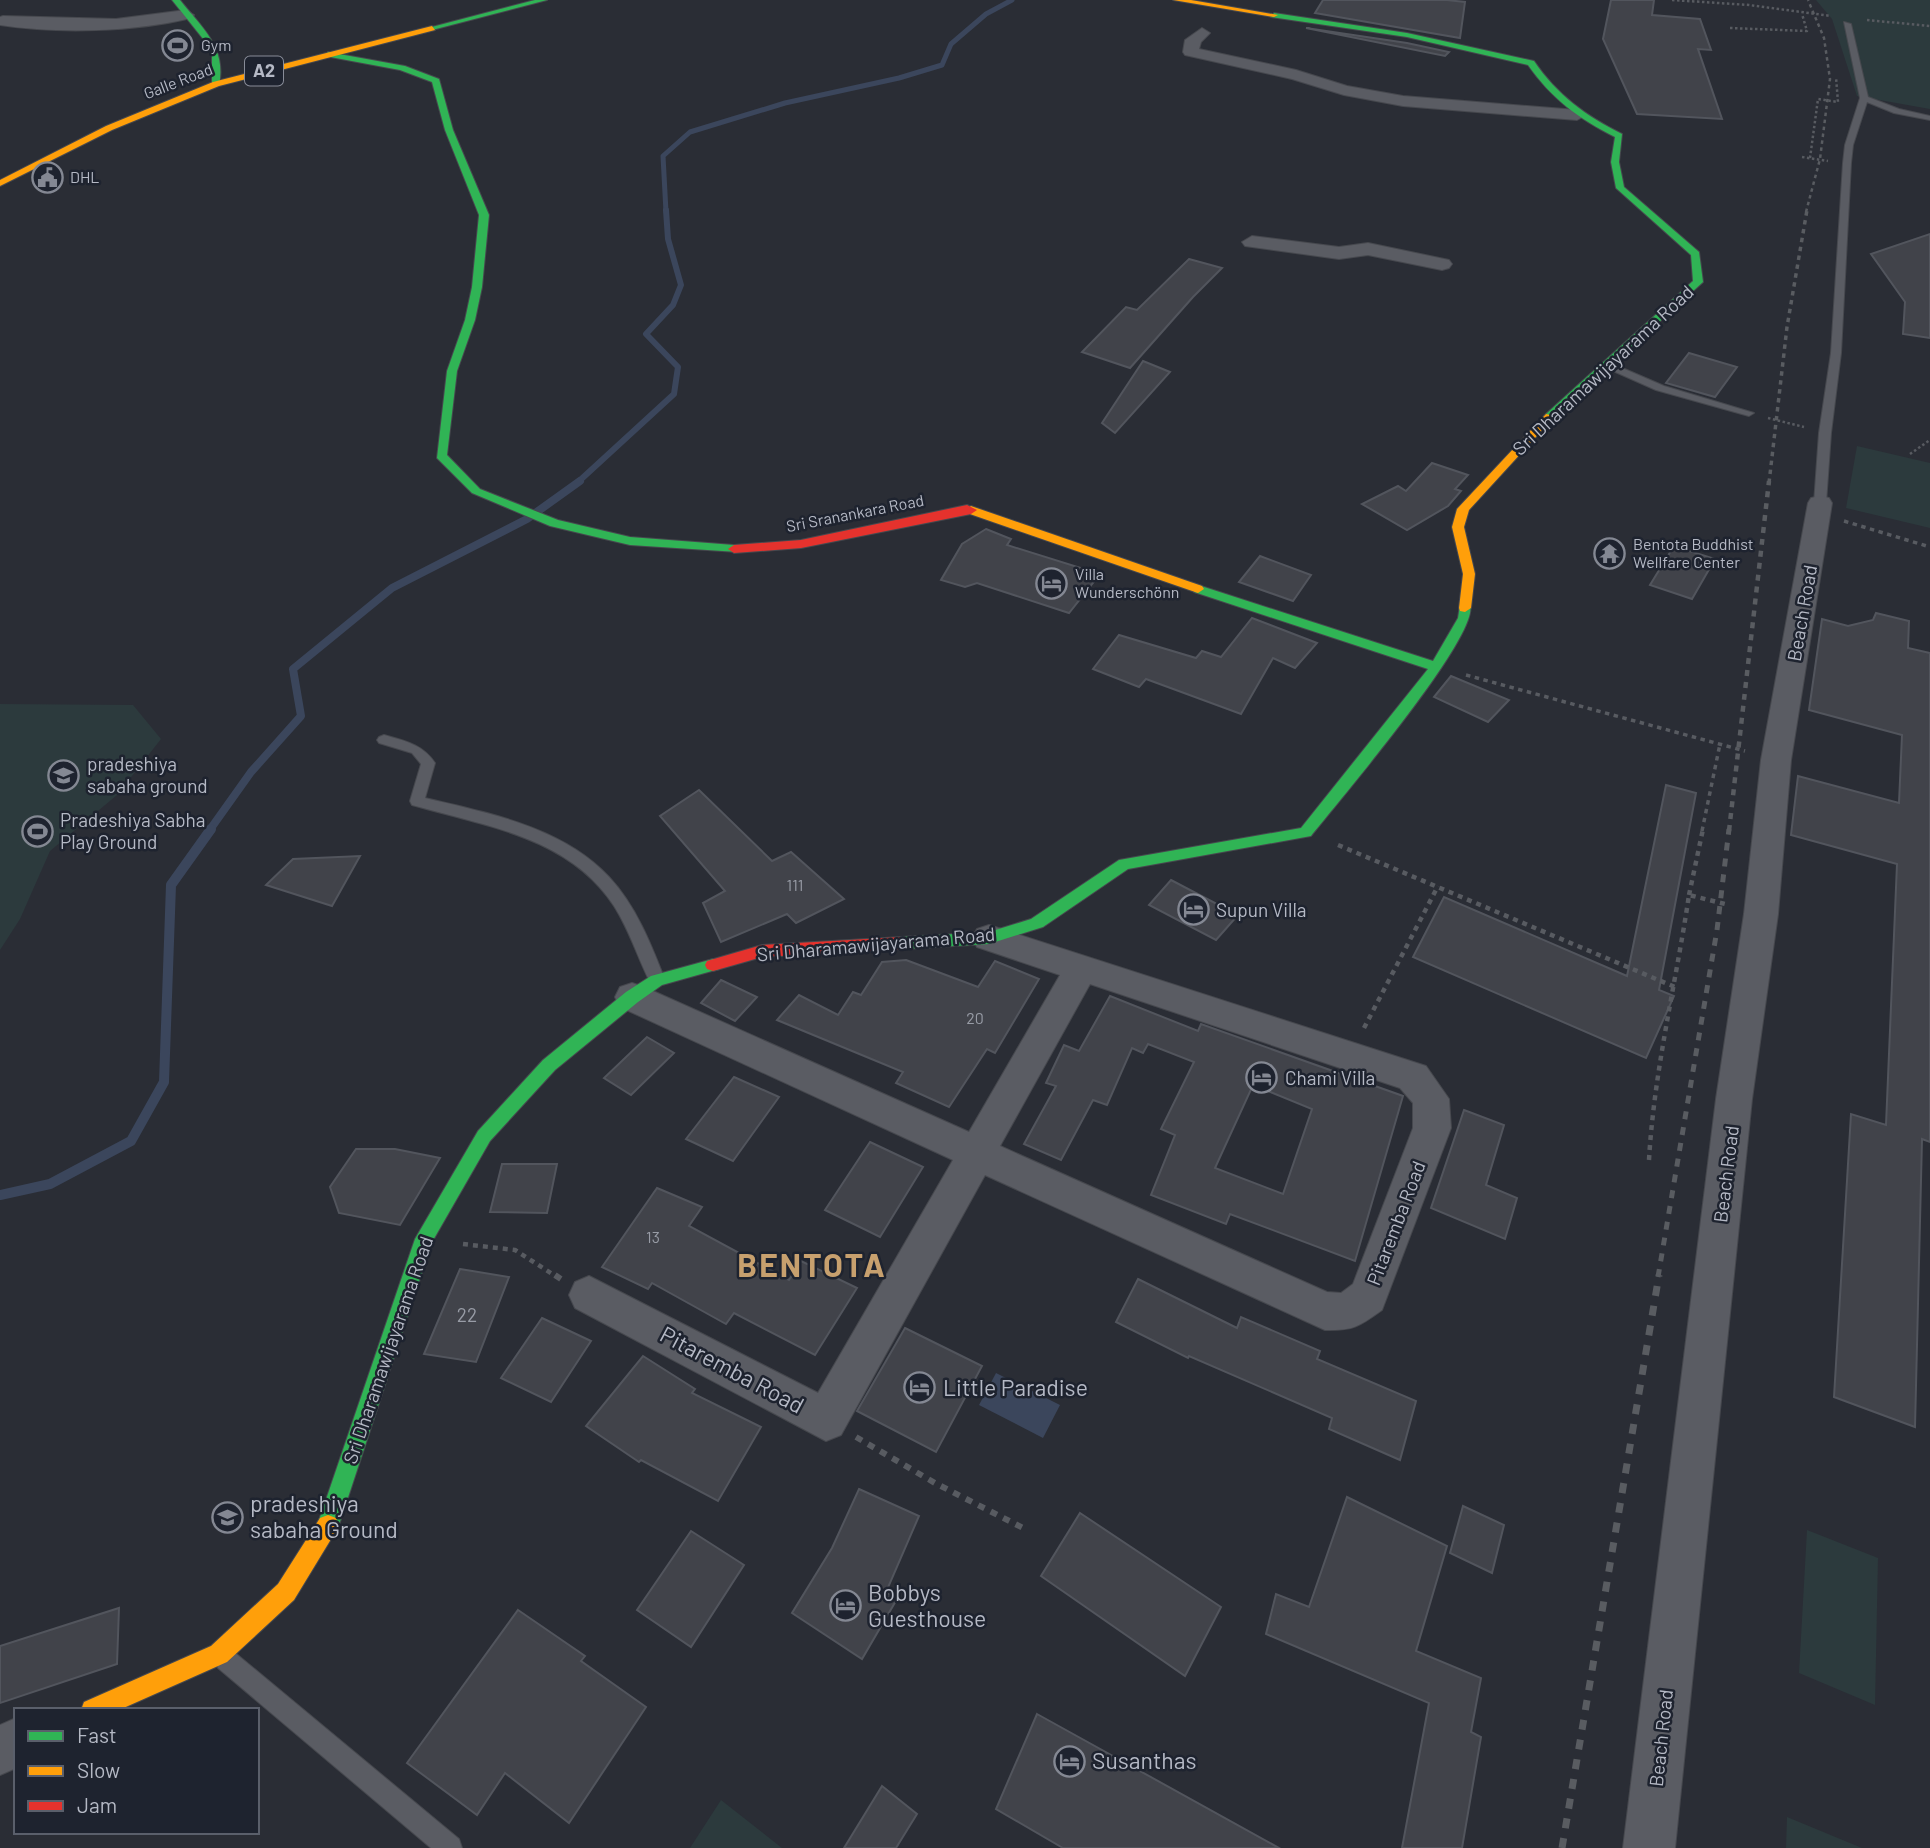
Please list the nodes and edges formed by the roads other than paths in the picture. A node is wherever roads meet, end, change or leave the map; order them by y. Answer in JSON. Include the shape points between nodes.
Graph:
{"nodes":[{"id":1,"x":176,"y":0,"type":"edge"},
{"id":2,"x":543,"y":0,"type":"edge"},
{"id":3,"x":1177,"y":0,"type":"edge"},
{"id":4,"x":186,"y":15,"type":"junction"},
{"id":5,"x":3,"y":21,"type":"dead end"},
{"id":6,"x":1847,"y":24,"type":"dead end"},
{"id":7,"x":1202,"y":33,"type":"dead end"},
{"id":8,"x":328,"y":54,"type":"junction"},
{"id":9,"x":216,"y":84,"type":"junction"},
{"id":10,"x":1864,"y":98,"type":"junction"},
{"id":11,"x":1577,"y":115,"type":"junction"},
{"id":12,"x":1930,"y":118,"type":"edge"},
{"id":13,"x":0,"y":183,"type":"edge"},
{"id":14,"x":1252,"y":242,"type":"dead end"},
{"id":15,"x":1443,"y":264,"type":"dead end"},
{"id":16,"x":1606,"y":364,"type":"junction"},
{"id":17,"x":1749,"y":413,"type":"road end"},
{"id":18,"x":1820,"y":508,"type":"joint"},
{"id":19,"x":1437,"y":667,"type":"junction"},
{"id":20,"x":384,"y":740,"type":"dead end"},
{"id":21,"x":989,"y":939,"type":"junction"},
{"id":22,"x":1081,"y":969,"type":"junction"},
{"id":23,"x":644,"y":989,"type":"junction"},
{"id":24,"x":977,"y":1152,"type":"junction"},
{"id":25,"x":589,"y":1295,"type":"road end"},
{"id":26,"x":219,"y":1654,"type":"junction"},
{"id":27,"x":97,"y":1708,"type":"edge"},
{"id":28,"x":450,"y":1848,"type":"edge"},
{"id":29,"x":1649,"y":1848,"type":"edge"}],
"edges":[{"from":1,"to":4,"type":"main road"},
{"from":2,"to":8,"type":"main road","name":"Galle Road","number":"A2"},
{"from":3,"to":11,"type":"main road","name":"Sri Dharamawijayarama Road","via":[[1492,51],[1531,63],[1546,90]]},
{"from":4,"to":5,"type":"street","via":[[116,25]]},
{"from":4,"to":9,"type":"main road","via":[[212,45]]},
{"from":6,"to":10,"type":"lane"},
{"from":7,"to":11,"type":"street","via":[[1193,40],[1191,52],[1343,90],[1403,101]]},
{"from":8,"to":9,"type":"main road","name":"Galle Road","number":"A2"},
{"from":8,"to":19,"type":"main road","name":"Sri Sranankara Road","via":[[402,68],[436,81],[449,130],[484,215],[477,287],[471,320],[452,371],[441,456],[476,491],[554,523],[631,541],[736,549],[802,544],[967,509],[1144,573],[1244,601]]},
{"from":9,"to":13,"type":"main road","name":"Galle Road","number":"A2","via":[[110,128]]},
{"from":10,"to":12,"type":"lane"},
{"from":10,"to":18,"type":"lane","via":[[1848,154],[1836,353]]},
{"from":11,"to":16,"type":"main road","name":"Sri Dharamawijayarama Road","via":[[1619,136],[1615,162],[1620,188],[1696,254],[1698,282]]},
{"from":14,"to":15,"type":"street","via":[[1339,253],[1368,249]]},
{"from":16,"to":17,"type":"lane","via":[[1660,388]]},
{"from":16,"to":19,"type":"main road","name":"Sri Dharamawijayarama Road","via":[[1534,430],[1463,509],[1458,527],[1469,574],[1464,618]]},
{"from":18,"to":29,"type":"street","name":"Beach Road","via":[[1776,760]]},
{"from":19,"to":21,"type":"main road","name":"Sri Dharamawijayarama Road","via":[[1306,832],[1124,864],[1037,923]]},
{"from":20,"to":23,"type":"lane","via":[[416,750],[428,763],[416,801],[480,816],[560,846],[603,879],[629,915]]},
{"from":21,"to":22,"type":"street","name":"Pitaremba Road"},
{"from":21,"to":23,"type":"main road","name":"Sri Dharamawijayarama Road","via":[[762,951]]},
{"from":22,"to":24,"type":"street","name":"Pitaremba Road"},
{"from":22,"to":24,"type":"street","name":"Pitaremba Road","via":[[1413,1077],[1432,1099],[1432,1128],[1368,1297],[1347,1312],[1325,1311]]},
{"from":23,"to":24,"type":"street","name":"Pitaremba Road"},
{"from":23,"to":26,"type":"main road","name":"Sri Dharamawijayarama Road","via":[[549,1065],[484,1136],[424,1239],[328,1526],[286,1592]]},
{"from":24,"to":25,"type":"street","name":"Pitaremba Road","via":[[826,1420]]},
{"from":26,"to":27,"type":"main road","name":"Sri Dharamawijayarama Road"},
{"from":26,"to":28,"type":"lane"}]}
